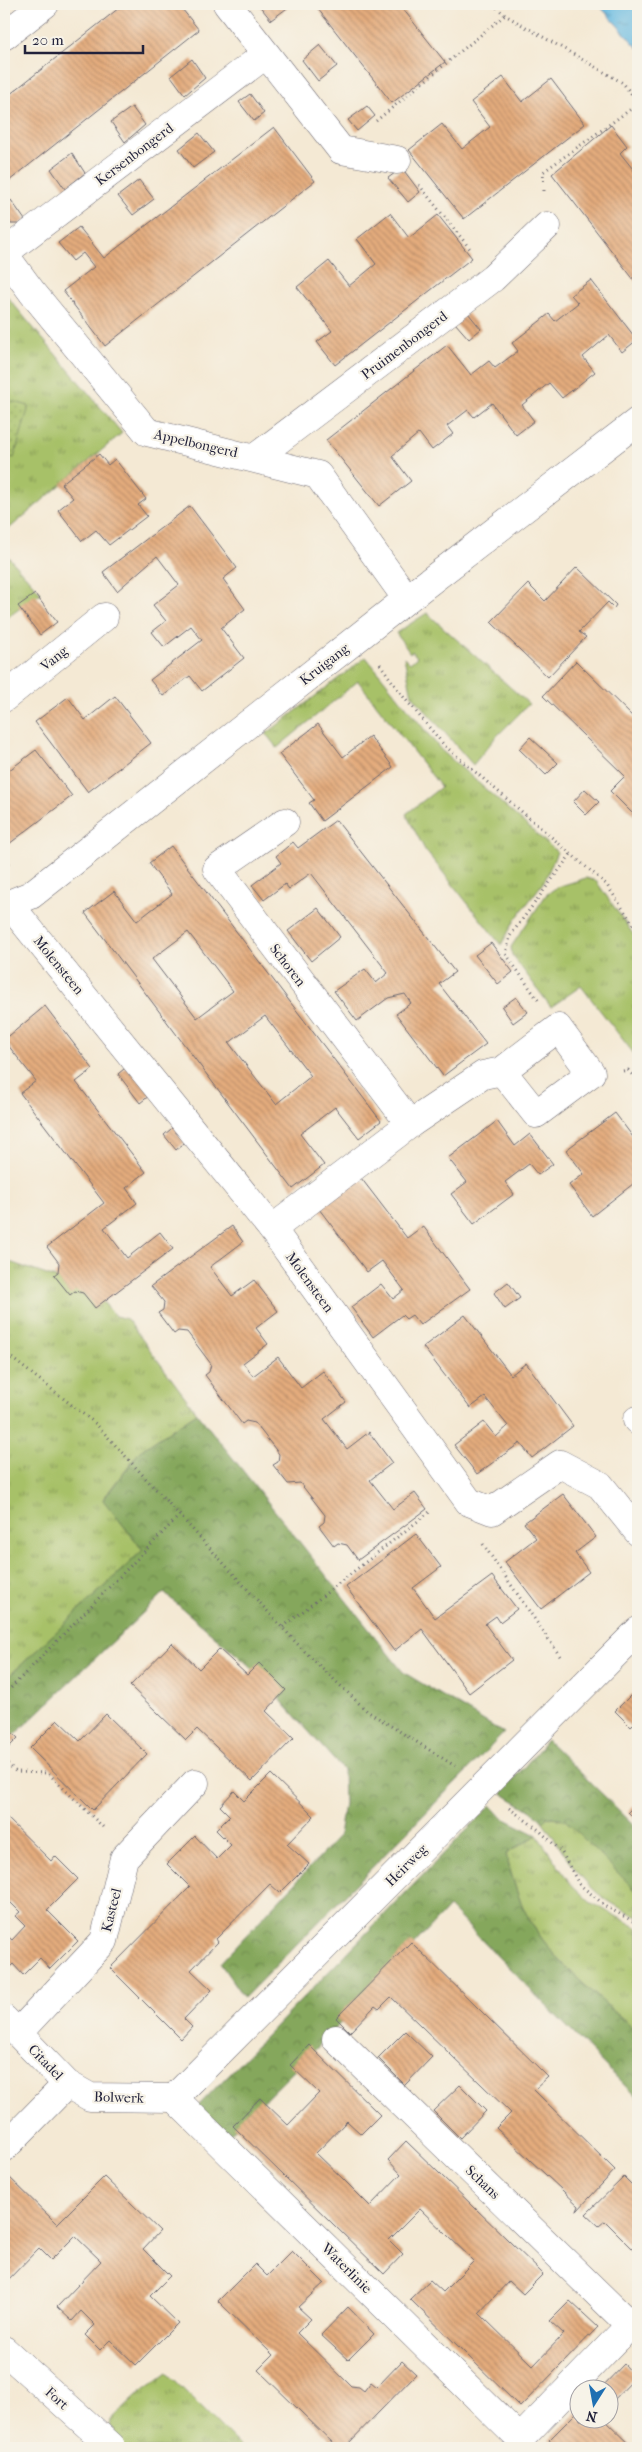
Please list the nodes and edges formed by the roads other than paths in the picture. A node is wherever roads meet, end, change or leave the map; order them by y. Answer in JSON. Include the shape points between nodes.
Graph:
{"nodes":[{"id":1,"x":44,"y":4,"type":"edge"},
{"id":2,"x":227,"y":4,"type":"edge"},
{"id":3,"x":4,"y":36,"type":"edge"},
{"id":4,"x":265,"y":55,"type":"junction"},
{"id":5,"x":396,"y":160,"type":"road end"},
{"id":6,"x":547,"y":226,"type":"road end"},
{"id":7,"x":4,"y":253,"type":"edge"},
{"id":8,"x":638,"y":421,"type":"edge"},
{"id":9,"x":256,"y":458,"type":"junction"},
{"id":10,"x":407,"y":599,"type":"junction"},
{"id":11,"x":104,"y":617,"type":"dead end"},
{"id":12,"x":4,"y":698,"type":"edge"},
{"id":13,"x":285,"y":822,"type":"dead end"},
{"id":14,"x":6,"y":904,"type":"edge"},
{"id":15,"x":502,"y":1071,"type":"junction"},
{"id":16,"x":410,"y":1124,"type":"junction"},
{"id":17,"x":272,"y":1229,"type":"junction"},
{"id":18,"x":638,"y":1532,"type":"edge"},
{"id":19,"x":638,"y":1631,"type":"edge"},
{"id":20,"x":195,"y":1783,"type":"dead end"},
{"id":21,"x":11,"y":2026,"type":"edge"},
{"id":22,"x":336,"y":2039,"type":"dead end"},
{"id":23,"x":67,"y":2084,"type":"junction"},
{"id":24,"x":174,"y":2098,"type":"junction"},
{"id":25,"x":4,"y":2148,"type":"edge"},
{"id":26,"x":634,"y":2321,"type":"edge"},
{"id":27,"x":4,"y":2350,"type":"edge"},
{"id":28,"x":520,"y":2443,"type":"edge"},
{"id":29,"x":110,"y":2446,"type":"dead end"}],
"edges":[{"from":1,"to":3,"type":"street"},
{"from":2,"to":4,"type":"street"},
{"from":4,"to":5,"type":"street","via":[[341,150]]},
{"from":4,"to":7,"type":"street","name":"Kersenbongerd"},
{"from":6,"to":9,"type":"street","name":"Pruimenbongerd","via":[[493,278]]},
{"from":7,"to":9,"type":"street","name":"Appelbongerd","via":[[32,292],[148,432]]},
{"from":8,"to":10,"type":"street","name":"Kruigang"},
{"from":9,"to":10,"type":"street","name":"Appelbongerd","via":[[318,475]]},
{"from":10,"to":14,"type":"street","name":"Kruigang","via":[[32,895]]},
{"from":11,"to":12,"type":"street","name":"Vang"},
{"from":13,"to":16,"type":"street","name":"Schoren","via":[[218,869]]},
{"from":14,"to":17,"type":"street","name":"Molensteen"},
{"from":15,"to":15,"type":"street","via":[[536,1114],[591,1073],[558,1028]]},
{"from":15,"to":16,"type":"street","via":[[483,1075]]},
{"from":16,"to":17,"type":"street"},
{"from":17,"to":18,"type":"street","name":"Molensteen","via":[[464,1496],[492,1511],[560,1464],[600,1485]]},
{"from":19,"to":24,"type":"street","name":"Heirweg"},
{"from":20,"to":21,"type":"street","name":"Kasteel","via":[[124,1858],[104,1941]]},
{"from":21,"to":23,"type":"street","name":"Citadel"},
{"from":22,"to":26,"type":"street","name":"Schans"},
{"from":23,"to":24,"type":"street","name":"Bolwerk","via":[[90,2097]]},
{"from":23,"to":25,"type":"street"},
{"from":24,"to":28,"type":"street","name":"Waterlinie"},
{"from":26,"to":28,"type":"street","name":"Schans"},
{"from":27,"to":29,"type":"street","name":"Fort"}]}
